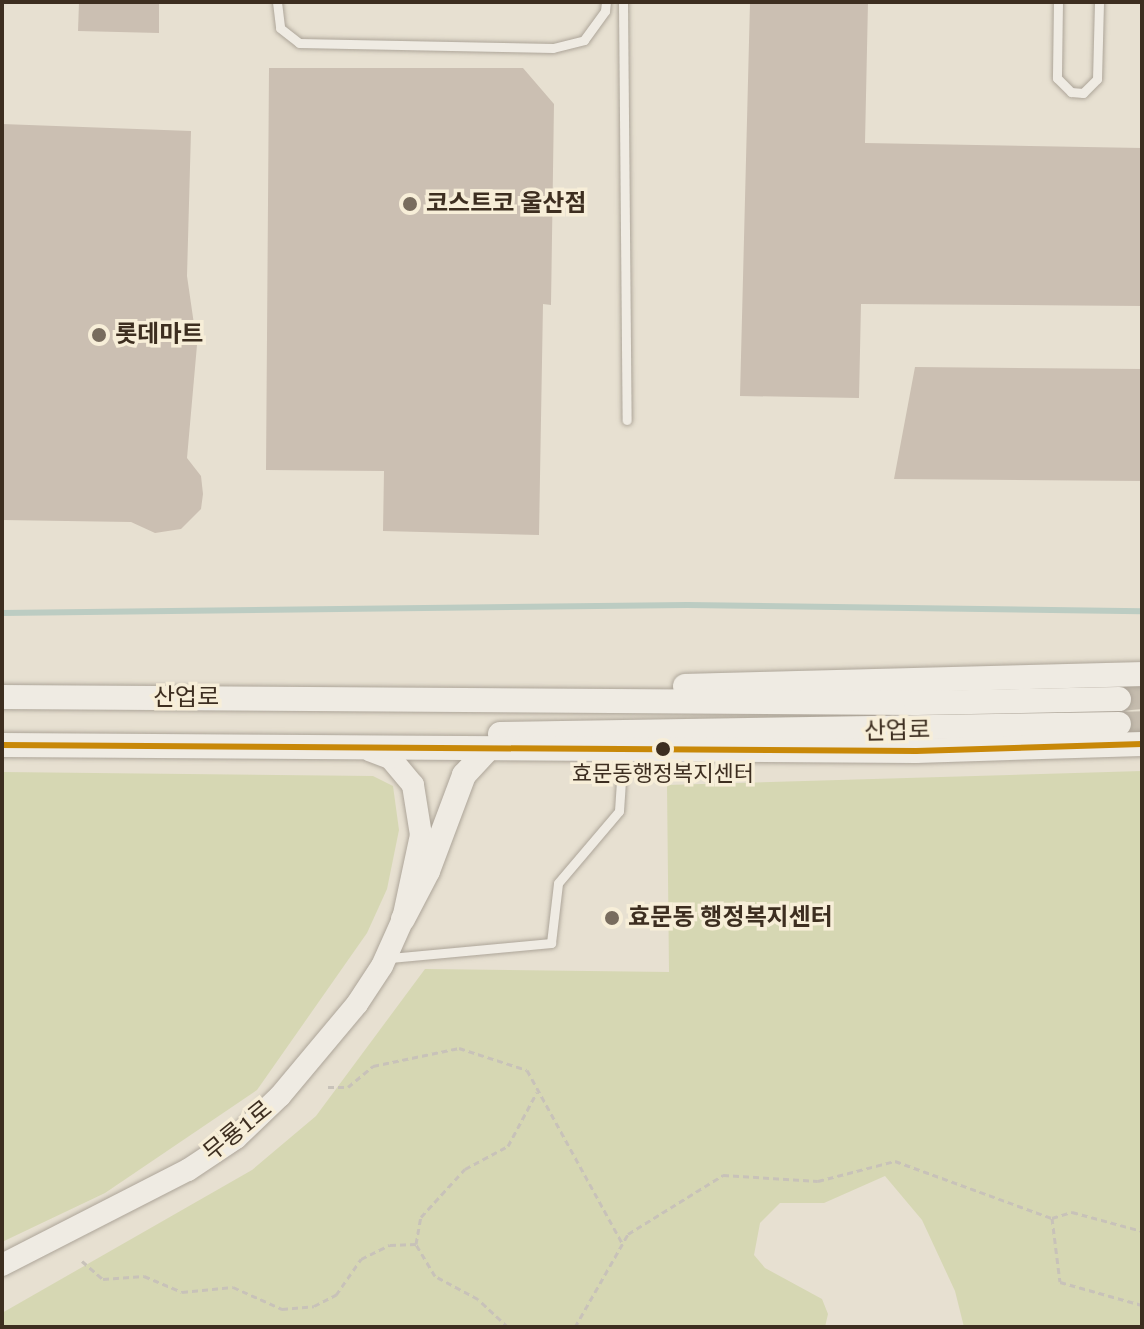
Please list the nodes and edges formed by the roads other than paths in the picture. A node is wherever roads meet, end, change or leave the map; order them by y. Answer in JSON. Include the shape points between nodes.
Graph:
{"nodes":[{"id":1,"x":277,"y":2,"type":"edge"},
{"id":2,"x":606,"y":2,"type":"edge"},
{"id":3,"x":623,"y":2,"type":"edge"},
{"id":4,"x":1058,"y":2,"type":"edge"},
{"id":5,"x":1099,"y":2,"type":"edge"},
{"id":6,"x":627,"y":420,"type":"dead end"},
{"id":7,"x":1142,"y":674,"type":"edge"},
{"id":8,"x":6,"y":696,"type":"edge"},
{"id":9,"x":371,"y":698,"type":"junction"},
{"id":10,"x":1119,"y":699,"type":"tunnel mouth"},
{"id":11,"x":1119,"y":724,"type":"tunnel mouth"},
{"id":12,"x":2,"y":733,"type":"edge"},
{"id":13,"x":1142,"y":744,"type":"edge"},
{"id":14,"x":2,"y":745,"type":"edge"},
{"id":15,"x":369,"y":750,"type":"junction"},
{"id":16,"x":487,"y":750,"type":"junction"},
{"id":17,"x":623,"y":751,"type":"junction"},
{"id":18,"x":403,"y":919,"type":"junction"},
{"id":19,"x":386,"y":958,"type":"junction"},
{"id":20,"x":2,"y":1265,"type":"edge"}],
"edges":[{"from":1,"to":2,"type":"lane","via":[[280,28],[299,43],[553,48],[584,40]]},
{"from":3,"to":6,"type":"lane"},
{"from":4,"to":5,"type":"lane","via":[[1057,78],[1071,92],[1083,93],[1097,79]]},
{"from":7,"to":9,"type":"main road","name":"산업로"},
{"from":8,"to":9,"type":"main road","name":"산업로"},
{"from":9,"to":10,"type":"main road","name":"산업로","via":[[916,703]]},
{"from":11,"to":12,"type":"main road","name":"산업로","via":[[900,731]]},
{"from":13,"to":17,"type":"main road","name":"산업로"},
{"from":14,"to":15,"type":"main road","name":"산업로"},
{"from":15,"to":16,"type":"main road","name":"산업로"},
{"from":15,"to":18,"type":"street","name":"무룡1로","via":[[403,768],[420,807],[417,869]]},
{"from":16,"to":17,"type":"main road","name":"산업로"},
{"from":16,"to":18,"type":"main road","via":[[460,784],[428,871]]},
{"from":17,"to":19,"type":"lane","via":[[619,811],[558,883],[551,943]]},
{"from":18,"to":19,"type":"street","name":"무룡1로"},
{"from":19,"to":20,"type":"street","name":"무룡1로","via":[[322,1048],[236,1138],[175,1177]]}]}
